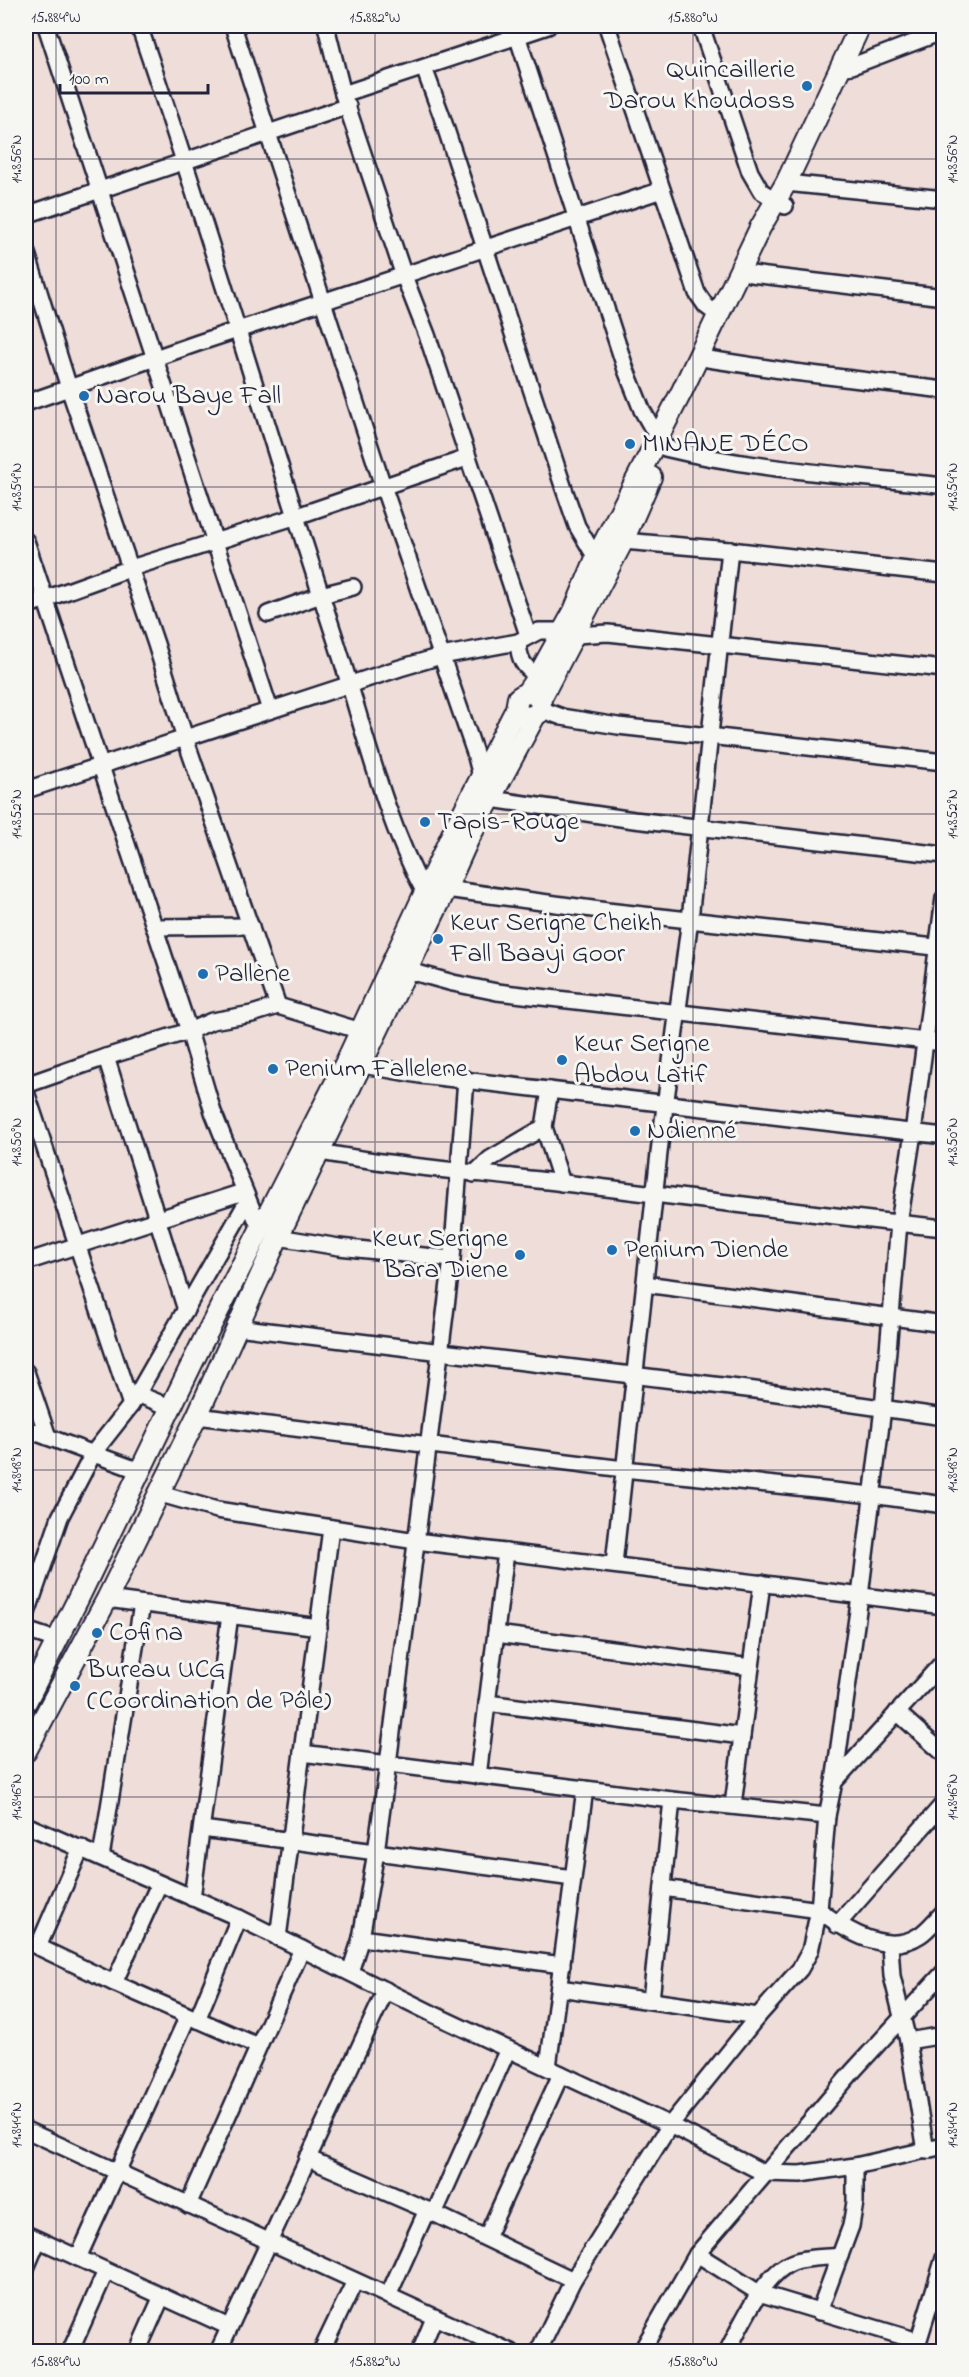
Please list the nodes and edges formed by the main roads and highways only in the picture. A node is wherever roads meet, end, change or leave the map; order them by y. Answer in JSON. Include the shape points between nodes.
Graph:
{"nodes":[{"id":1,"x":858,"y":28,"type":"edge"},
{"id":2,"x":780,"y":203,"type":"junction"},
{"id":3,"x":661,"y":443,"type":"junction"},
{"id":4,"x":569,"y":633,"type":"junction"},
{"id":5,"x":536,"y":704,"type":"junction"},
{"id":6,"x":354,"y":1064,"type":"junction"},
{"id":7,"x":26,"y":1702,"type":"edge"},
{"id":8,"x":26,"y":1751,"type":"edge"}],
"edges":[{"from":1,"to":2,"type":"main road","via":[[846,67]]},
{"from":2,"to":3,"type":"main road","via":[[718,315]]},
{"from":2,"to":3,"type":"main road","via":[[751,274]]},
{"from":3,"to":4,"type":"main road","via":[[623,541]]},
{"from":3,"to":4,"type":"main road","via":[[596,558]]},
{"from":4,"to":5,"type":"main road"},
{"from":4,"to":5,"type":"main road","via":[[538,676]]},
{"from":5,"to":6,"type":"main road","via":[[406,970]]},
{"from":5,"to":6,"type":"main road","via":[[518,698],[361,1031]]},
{"from":6,"to":7,"type":"main road","via":[[260,1229]]},
{"from":6,"to":8,"type":"main road","via":[[320,1152],[197,1416],[107,1599]]}]}
